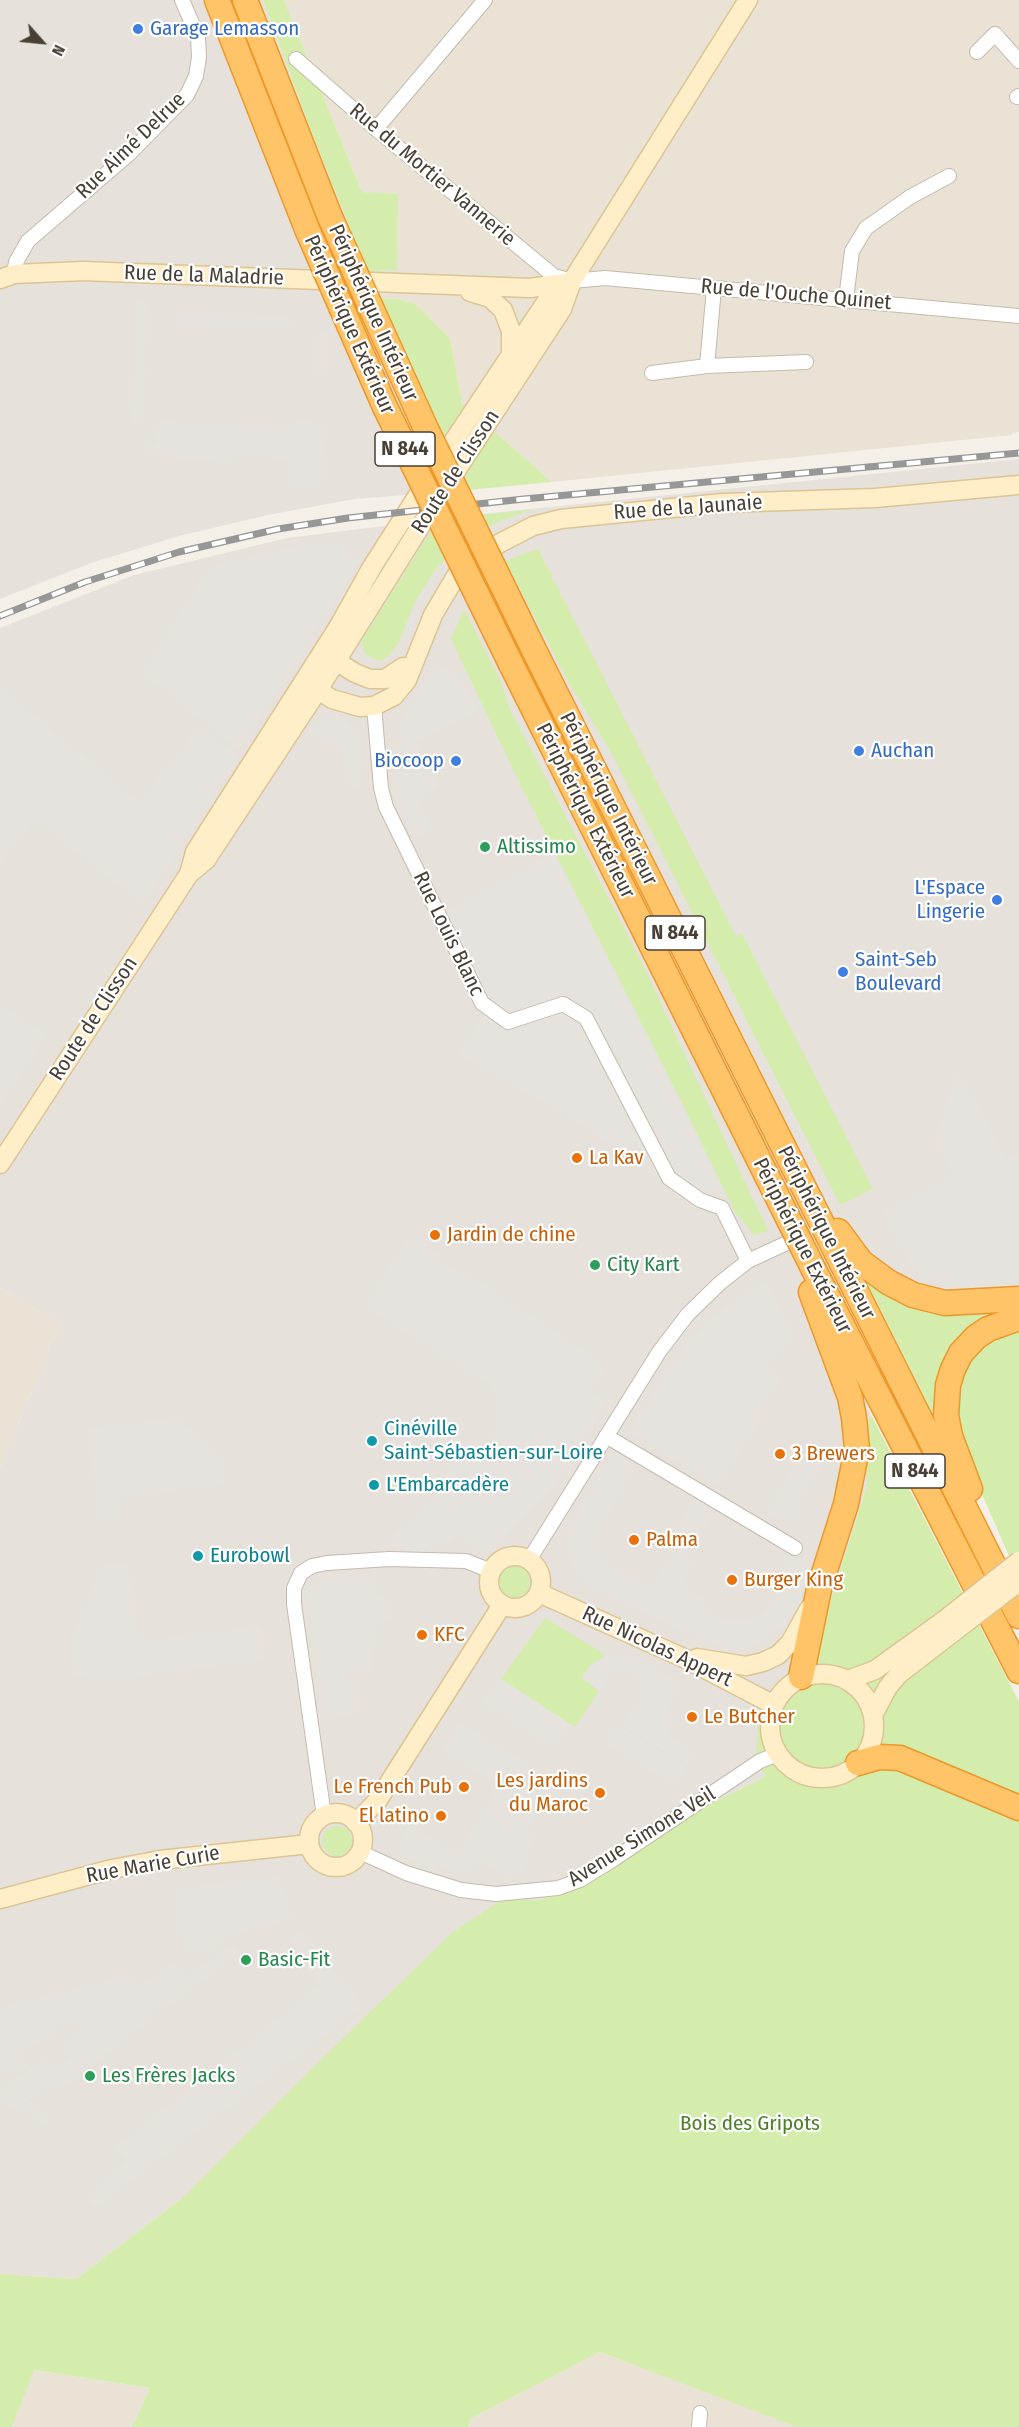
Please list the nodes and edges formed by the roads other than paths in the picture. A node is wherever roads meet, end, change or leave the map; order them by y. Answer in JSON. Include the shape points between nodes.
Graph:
{"nodes":[{"id":1,"x":182,"y":0,"type":"edge"},
{"id":2,"x":217,"y":0,"type":"edge"},
{"id":3,"x":245,"y":0,"type":"edge"},
{"id":4,"x":486,"y":0,"type":"edge"},
{"id":5,"x":748,"y":0,"type":"edge"},
{"id":6,"x":977,"y":52,"type":"dead end"},
{"id":7,"x":296,"y":59,"type":"dead end"},
{"id":8,"x":1019,"y":62,"type":"edge"},
{"id":9,"x":376,"y":129,"type":"junction"},
{"id":10,"x":949,"y":176,"type":"dead end"},
{"id":11,"x":7,"y":277,"type":"edge"},
{"id":12,"x":572,"y":281,"type":"junction"},
{"id":13,"x":446,"y":285,"type":"junction"},
{"id":14,"x":714,"y":288,"type":"junction"},
{"id":15,"x":846,"y":299,"type":"junction"},
{"id":16,"x":1019,"y":316,"type":"edge"},
{"id":17,"x":511,"y":357,"type":"junction"},
{"id":18,"x":806,"y":362,"type":"dead end"},
{"id":19,"x":707,"y":366,"type":"junction"},
{"id":20,"x":652,"y":373,"type":"dead end"},
{"id":21,"x":1019,"y":485,"type":"edge"},
{"id":22,"x":390,"y":539,"type":"junction"},
{"id":23,"x":419,"y":650,"type":"junction"},
{"id":24,"x":328,"y":666,"type":"junction"},
{"id":25,"x":403,"y":667,"type":"junction"},
{"id":26,"x":309,"y":687,"type":"junction"},
{"id":27,"x":374,"y":706,"type":"junction"},
{"id":28,"x":0,"y":1164,"type":"edge"},
{"id":29,"x":807,"y":1234,"type":"dead end"},
{"id":30,"x":838,"y":1244,"type":"junction"},
{"id":31,"x":748,"y":1261,"type":"junction"},
{"id":32,"x":814,"y":1270,"type":"junction"},
{"id":33,"x":1019,"y":1299,"type":"edge"},
{"id":34,"x":1019,"y":1318,"type":"edge"},
{"id":35,"x":606,"y":1436,"type":"junction"},
{"id":36,"x":974,"y":1529,"type":"junction"},
{"id":37,"x":795,"y":1548,"type":"dead end"},
{"id":38,"x":529,"y":1560,"type":"junction"},
{"id":39,"x":1019,"y":1561,"type":"edge"},
{"id":40,"x":491,"y":1571,"type":"junction"},
{"id":41,"x":1019,"y":1582,"type":"edge"},
{"id":42,"x":819,"y":1589,"type":"junction"},
{"id":43,"x":539,"y":1593,"type":"junction"},
{"id":44,"x":502,"y":1605,"type":"junction"},
{"id":45,"x":1019,"y":1616,"type":"edge"},
{"id":46,"x":947,"y":1627,"type":"junction"},
{"id":47,"x":686,"y":1659,"type":"junction"},
{"id":48,"x":1019,"y":1671,"type":"edge"},
{"id":49,"x":801,"y":1677,"type":"junction"},
{"id":50,"x":848,"y":1680,"type":"junction"},
{"id":51,"x":774,"y":1705,"type":"junction"},
{"id":52,"x":873,"y":1714,"type":"junction"},
{"id":53,"x":778,"y":1754,"type":"junction"},
{"id":54,"x":858,"y":1763,"type":"junction"},
{"id":55,"x":1019,"y":1808,"type":"edge"},
{"id":56,"x":324,"y":1816,"type":"junction"},
{"id":57,"x":356,"y":1823,"type":"junction"},
{"id":58,"x":309,"y":1844,"type":"junction"},
{"id":59,"x":360,"y":1852,"type":"junction"},
{"id":60,"x":0,"y":1899,"type":"edge"}],
"edges":[{"from":1,"to":11,"type":"street","name":"Rue Aimé Delrue","via":[[198,37],[196,76],[187,95],[129,154],[28,241]]},
{"from":2,"to":32,"type":"highway","name":"Périphérique Extérieur","number":"N 844","bridge":true,"via":[[307,229],[385,407]]},
{"from":3,"to":30,"type":"highway","name":"Périphérique Intérieur","number":"N 844","bridge":true,"via":[[330,217],[421,419],[781,1144]]},
{"from":4,"to":9,"type":"street"},
{"from":5,"to":12,"type":"main road","name":"Route de Clisson"},
{"from":6,"to":8,"type":"street","via":[[994,34]]},
{"from":7,"to":9,"type":"street","name":"Rue du Mortier Vannerie"},
{"from":9,"to":12,"type":"street","name":"Rue du Mortier Vannerie","via":[[546,272]]},
{"from":10,"to":15,"type":"street","via":[[910,196],[867,228],[852,251]]},
{"from":11,"to":13,"type":"main road","name":"Rue de la Maladrie","via":[[83,271]]},
{"from":12,"to":13,"type":"main road","name":"Rue de la Maladrie","via":[[542,288]]},
{"from":12,"to":14,"type":"street","name":"Rue de l'Ouche Quinet","via":[[605,278]]},
{"from":12,"to":17,"type":"main road","name":"Route de Clisson","via":[[548,299]]},
{"from":12,"to":24,"type":"main road","name":"Route de Clisson","via":[[562,309]]},
{"from":13,"to":17,"type":"main road","name":"Rue de la Maladrie","via":[[482,294],[503,310],[511,331]]},
{"from":14,"to":15,"type":"street","name":"Rue de l'Ouche Quinet"},
{"from":14,"to":19,"type":"street"},
{"from":15,"to":16,"type":"street","name":"Rue de l'Ouche Quinet"},
{"from":17,"to":22,"type":"main road","name":"Route de Clisson"},
{"from":18,"to":19,"type":"street"},
{"from":19,"to":20,"type":"street"},
{"from":21,"to":23,"type":"main road","name":"Rue de la Jaunaie","via":[[875,498],[723,503],[561,519],[533,526],[467,562],[445,592]]},
{"from":22,"to":24,"type":"main road","name":"Route de Clisson","via":[[388,560]]},
{"from":22,"to":26,"type":"main road","name":"Route de Clisson"},
{"from":23,"to":25,"type":"main road","name":"Rue de la Jaunaie"},
{"from":23,"to":27,"type":"main road","name":"Rue de la Jaunaie","via":[[398,692]]},
{"from":24,"to":25,"type":"main road","name":"Rue de la Jaunaie","via":[[369,679],[385,679]]},
{"from":24,"to":26,"type":"main road","name":"Route de Clisson"},
{"from":25,"to":27,"type":"main road","name":"Rue de la Jaunaie","via":[[396,683],[382,687]]},
{"from":26,"to":27,"type":"main road","via":[[352,705]]},
{"from":26,"to":28,"type":"main road","name":"Route de Clisson","via":[[206,860],[189,874]]},
{"from":27,"to":31,"type":"street","name":"Rue Louis Blanc","via":[[386,807],[482,1003],[508,1022],[563,1004],[586,1017],[669,1178],[700,1200],[722,1208]]},
{"from":29,"to":31,"type":"street"},
{"from":30,"to":33,"type":"highway","via":[[874,1273],[913,1295],[945,1303]]},
{"from":30,"to":36,"type":"highway","name":"Périphérique Intérieur","number":"N 844"},
{"from":31,"to":35,"type":"street","via":[[688,1314]]},
{"from":32,"to":42,"type":"highway","via":[[808,1286],[850,1397],[857,1449],[846,1504]]},
{"from":32,"to":48,"type":"highway","name":"Périphérique Extérieur","number":"N 844"},
{"from":34,"to":36,"type":"highway","via":[[988,1329],[968,1344],[948,1385],[946,1415],[977,1507]]},
{"from":35,"to":37,"type":"street"},
{"from":35,"to":38,"type":"street"},
{"from":36,"to":45,"type":"highway","name":"Périphérique Intérieur","number":"N 844"},
{"from":38,"to":40,"type":"main road","via":[[519,1556],[506,1558]]},
{"from":38,"to":43,"type":"main road","via":[[540,1574]]},
{"from":39,"to":46,"type":"main road","bridge":true},
{"from":40,"to":44,"type":"main road","via":[[490,1590]]},
{"from":40,"to":56,"type":"street","via":[[466,1561],[389,1559],[327,1563],[312,1566],[301,1574],[294,1588],[294,1604]]},
{"from":41,"to":46,"type":"main road","bridge":true},
{"from":42,"to":47,"type":"main road","via":[[790,1643],[778,1656],[746,1666]]},
{"from":42,"to":49,"type":"highway"},
{"from":43,"to":44,"type":"main road","via":[[525,1606]]},
{"from":43,"to":47,"type":"main road","name":"Rue Nicolas Appert"},
{"from":44,"to":57,"type":"main road","via":[[378,1800]]},
{"from":46,"to":50,"type":"main road","via":[[875,1670]]},
{"from":46,"to":52,"type":"main road","via":[[899,1674]]},
{"from":47,"to":51,"type":"main road","name":"Rue Nicolas Appert"},
{"from":49,"to":50,"type":"main road","via":[[825,1673]]},
{"from":49,"to":51,"type":"main road","via":[[785,1689]]},
{"from":50,"to":52,"type":"main road","via":[[864,1694]]},
{"from":51,"to":53,"type":"main road","via":[[769,1725]]},
{"from":52,"to":54,"type":"main road","via":[[873,1736]]},
{"from":53,"to":54,"type":"main road","via":[[792,1769],[810,1777],[841,1774]]},
{"from":53,"to":59,"type":"street","name":"Avenue Simone Veil","via":[[760,1761],[580,1880],[558,1888],[496,1894],[461,1890],[406,1873]]},
{"from":54,"to":55,"type":"highway","via":[[879,1757],[900,1758]]},
{"from":56,"to":57,"type":"main road","via":[[342,1814]]},
{"from":56,"to":58,"type":"main road","via":[[312,1827]]},
{"from":57,"to":59,"type":"main road","via":[[363,1840]]},
{"from":58,"to":59,"type":"main road","via":[[317,1860],[333,1868],[351,1863]]},
{"from":58,"to":60,"type":"main road","name":"Rue Marie Curie","via":[[159,1860]]}]}
